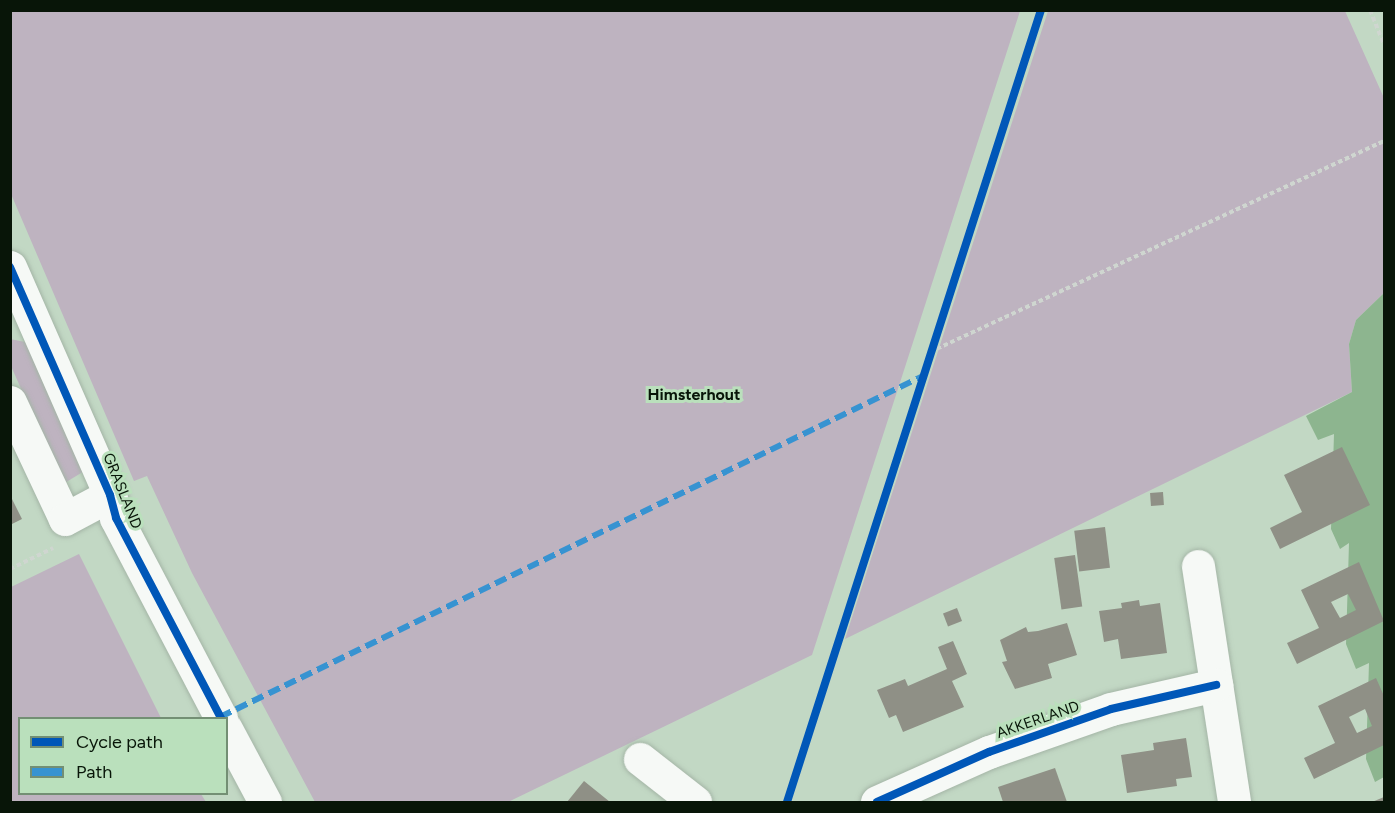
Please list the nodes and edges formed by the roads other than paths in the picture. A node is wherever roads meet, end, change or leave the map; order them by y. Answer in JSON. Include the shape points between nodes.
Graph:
{"nodes":[{"id":1,"x":10,"y":267,"type":"edge"},
{"id":2,"x":17,"y":299,"type":"edge"},
{"id":3,"x":10,"y":402,"type":"edge"},
{"id":4,"x":110,"y":495,"type":"junction"},
{"id":5,"x":1198,"y":566,"type":"dead end"},
{"id":6,"x":1216,"y":685,"type":"junction"},
{"id":7,"x":220,"y":717,"type":"edge"},
{"id":8,"x":228,"y":733,"type":"edge"},
{"id":9,"x":640,"y":759,"type":"dead end"},
{"id":10,"x":265,"y":802,"type":"edge"},
{"id":11,"x":695,"y":802,"type":"edge"},
{"id":12,"x":877,"y":802,"type":"edge"},
{"id":13,"x":1234,"y":802,"type":"edge"}],
"edges":[{"from":1,"to":2,"type":"street","name":"GRASLAND"},
{"from":2,"to":4,"type":"street","name":"GRASLAND"},
{"from":3,"to":4,"type":"street","name":"GRASLAND","via":[[65,519]]},
{"from":4,"to":7,"type":"street","name":"GRASLAND","via":[[116,518]]},
{"from":5,"to":6,"type":"street"},
{"from":6,"to":12,"type":"street","name":"AKKERLAND","via":[[1111,709],[989,752]]},
{"from":6,"to":13,"type":"street"},
{"from":8,"to":10,"type":"street"},
{"from":9,"to":11,"type":"street"}]}
